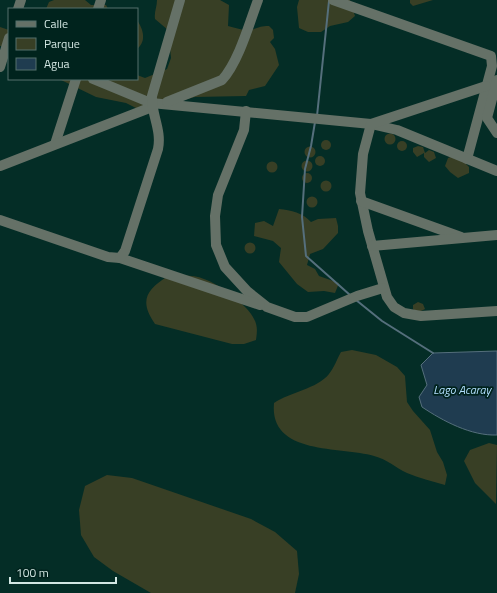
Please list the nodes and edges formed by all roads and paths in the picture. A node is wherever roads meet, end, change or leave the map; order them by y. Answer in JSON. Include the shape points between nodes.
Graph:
{"nodes":[{"id":1,"x":180,"y":0,"type":"edge"},
{"id":2,"x":258,"y":0,"type":"edge"},
{"id":3,"x":334,"y":1,"type":"edge"},
{"id":4,"x":6,"y":42,"type":"edge"},
{"id":5,"x":0,"y":67,"type":"edge"},
{"id":6,"x":76,"y":80,"type":"edge"},
{"id":7,"x":95,"y":80,"type":"edge"},
{"id":8,"x":497,"y":80,"type":"edge"},
{"id":9,"x":486,"y":86,"type":"junction"},
{"id":10,"x":165,"y":103,"type":"junction"},
{"id":11,"x":152,"y":105,"type":"junction"},
{"id":12,"x":246,"y":111,"type":"junction"},
{"id":13,"x":371,"y":124,"type":"junction"},
{"id":14,"x":497,"y":133,"type":"edge"},
{"id":15,"x":55,"y":144,"type":"junction"},
{"id":16,"x":467,"y":159,"type":"junction"},
{"id":17,"x":0,"y":166,"type":"edge"},
{"id":18,"x":497,"y":171,"type":"edge"},
{"id":19,"x":361,"y":201,"type":"junction"},
{"id":20,"x":0,"y":220,"type":"edge"},
{"id":21,"x":497,"y":236,"type":"edge"},
{"id":22,"x":464,"y":238,"type":"junction"},
{"id":23,"x":372,"y":246,"type":"junction"},
{"id":24,"x":120,"y":258,"type":"junction"},
{"id":25,"x":383,"y":288,"type":"junction"},
{"id":26,"x":267,"y":307,"type":"junction"},
{"id":27,"x":497,"y":311,"type":"edge"}],
"edges":[{"from":1,"to":11,"type":"street","via":[[152,96]]},
{"from":2,"to":10,"type":"street","via":[[226,76],[222,80]]},
{"from":3,"to":9,"type":"street","via":[[489,54],[492,66]]},
{"from":4,"to":5,"type":"street"},
{"from":6,"to":15,"type":"street"},
{"from":7,"to":11,"type":"street"},
{"from":8,"to":14,"type":"street","via":[[487,118]]},
{"from":9,"to":13,"type":"street"},
{"from":9,"to":16,"type":"street"},
{"from":10,"to":11,"type":"street"},
{"from":10,"to":12,"type":"street"},
{"from":11,"to":15,"type":"street"},
{"from":11,"to":24,"type":"street","via":[[160,141],[125,251]]},
{"from":12,"to":13,"type":"street"},
{"from":12,"to":26,"type":"street","via":[[244,130],[218,195],[215,216],[216,245],[225,267],[247,291]]},
{"from":13,"to":16,"type":"street","via":[[397,130]]},
{"from":13,"to":19,"type":"street","via":[[363,154]]},
{"from":15,"to":17,"type":"street"},
{"from":16,"to":18,"type":"street"},
{"from":19,"to":22,"type":"street"},
{"from":19,"to":23,"type":"street"},
{"from":20,"to":24,"type":"street","via":[[108,257]]},
{"from":21,"to":22,"type":"street"},
{"from":22,"to":23,"type":"street"},
{"from":23,"to":25,"type":"street"},
{"from":24,"to":26,"type":"street"},
{"from":25,"to":26,"type":"street","via":[[353,297],[303,318],[295,318]]},
{"from":25,"to":27,"type":"street","via":[[394,307],[404,313],[420,316]]}]}
